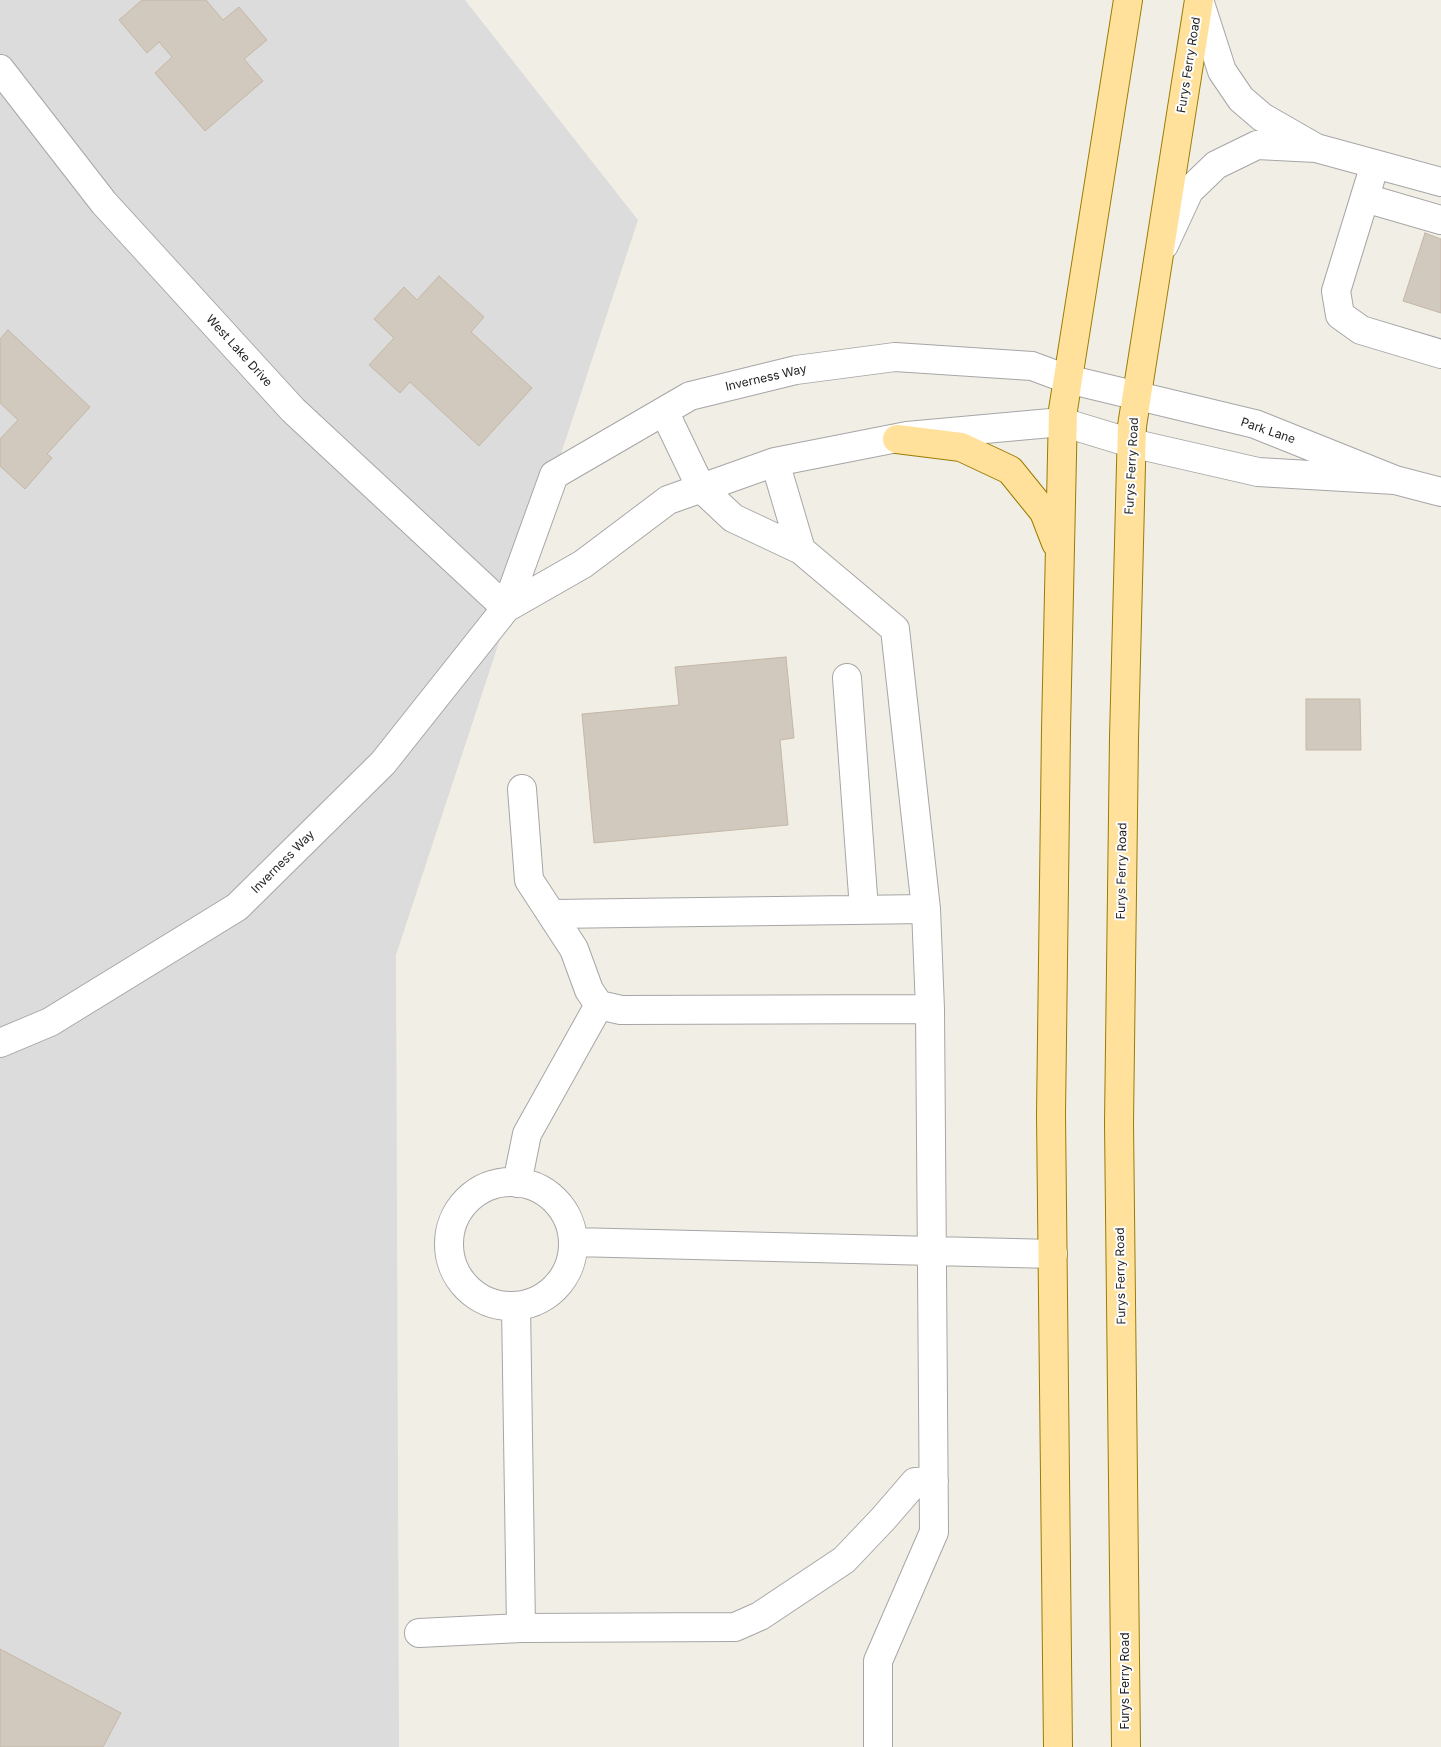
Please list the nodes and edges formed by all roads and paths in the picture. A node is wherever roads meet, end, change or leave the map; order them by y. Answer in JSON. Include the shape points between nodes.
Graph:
{"nodes":[{"id":1,"x":1128,"y":0,"type":"edge"},
{"id":2,"x":1199,"y":0,"type":"edge"},
{"id":3,"x":0,"y":69,"type":"edge"},
{"id":4,"x":1316,"y":148,"type":"junction"},
{"id":5,"x":1375,"y":164,"type":"junction"},
{"id":6,"x":1441,"y":182,"type":"edge"},
{"id":7,"x":1365,"y":198,"type":"junction"},
{"id":8,"x":1441,"y":220,"type":"edge"},
{"id":9,"x":1158,"y":257,"type":"junction"},
{"id":10,"x":1441,"y":354,"type":"edge"},
{"id":11,"x":1067,"y":379,"type":"junction"},
{"id":12,"x":1136,"y":396,"type":"junction"},
{"id":13,"x":664,"y":411,"type":"junction"},
{"id":14,"x":1062,"y":422,"type":"junction"},
{"id":15,"x":897,"y":438,"type":"junction"},
{"id":16,"x":1131,"y":443,"type":"junction"},
{"id":17,"x":775,"y":462,"type":"junction"},
{"id":18,"x":1395,"y":480,"type":"junction"},
{"id":19,"x":702,"y":488,"type":"junction"},
{"id":20,"x":1441,"y":492,"type":"edge"},
{"id":21,"x":801,"y":550,"type":"junction"},
{"id":22,"x":1060,"y":553,"type":"junction"},
{"id":23,"x":506,"y":608,"type":"junction"},
{"id":24,"x":847,"y":678,"type":"dead end"},
{"id":25,"x":522,"y":789,"type":"dead end"},
{"id":26,"x":926,"y":909,"type":"junction"},
{"id":27,"x":864,"y":910,"type":"junction"},
{"id":28,"x":552,"y":914,"type":"junction"},
{"id":29,"x":599,"y":1005,"type":"junction"},
{"id":30,"x":930,"y":1008,"type":"junction"},
{"id":31,"x":0,"y":1043,"type":"edge"},
{"id":32,"x":517,"y":1183,"type":"junction"},
{"id":33,"x":574,"y":1242,"type":"junction"},
{"id":34,"x":932,"y":1250,"type":"junction"},
{"id":35,"x":1053,"y":1254,"type":"junction"},
{"id":36,"x":516,"y":1306,"type":"junction"},
{"id":37,"x":934,"y":1481,"type":"junction"},
{"id":38,"x":520,"y":1628,"type":"junction"},
{"id":39,"x":419,"y":1633,"type":"dead end"},
{"id":40,"x":878,"y":1747,"type":"edge"},
{"id":41,"x":1058,"y":1747,"type":"edge"},
{"id":42,"x":1126,"y":1747,"type":"edge"}],
"edges":[{"from":1,"to":11,"type":"main road"},
{"from":2,"to":4,"type":"street","via":[[1222,71],[1240,99],[1262,117]]},
{"from":2,"to":9,"type":"main road","name":"Furys Ferry Road"},
{"from":3,"to":23,"type":"street","name":"West Lake Drive","via":[[104,203],[293,410]]},
{"from":4,"to":5,"type":"street"},
{"from":4,"to":9,"type":"street","via":[[1257,145],[1216,165],[1190,191]]},
{"from":5,"to":6,"type":"street"},
{"from":5,"to":7,"type":"street"},
{"from":7,"to":8,"type":"street"},
{"from":7,"to":10,"type":"street","via":[[1336,291],[1340,315],[1361,330]]},
{"from":9,"to":12,"type":"main road","name":"Furys Ferry Road"},
{"from":11,"to":12,"type":"street","name":"Inverness Way"},
{"from":11,"to":13,"type":"street","name":"Inverness Way","via":[[1032,366],[895,357],[796,370],[690,396]]},
{"from":11,"to":14,"type":"main road"},
{"from":12,"to":16,"type":"main road","name":"Furys Ferry Road"},
{"from":12,"to":18,"type":"street","name":"Park Lane","via":[[1255,424]]},
{"from":13,"to":19,"type":"street"},
{"from":13,"to":23,"type":"street","name":"Inverness Way","via":[[554,475]]},
{"from":14,"to":15,"type":"street","name":"Inverness Way"},
{"from":14,"to":16,"type":"street","name":"Inverness Way"},
{"from":14,"to":22,"type":"main road"},
{"from":15,"to":17,"type":"street","name":"Inverness Way"},
{"from":15,"to":22,"type":"main road","via":[[960,447],[1010,470],[1044,512]]},
{"from":16,"to":18,"type":"street","name":"Park Lane","via":[[1258,472]]},
{"from":16,"to":42,"type":"main road","name":"Furys Ferry Road","via":[[1119,1123]]},
{"from":17,"to":19,"type":"street","name":"Inverness Way"},
{"from":17,"to":21,"type":"street"},
{"from":18,"to":20,"type":"street","name":"Park Lane"},
{"from":19,"to":21,"type":"street","via":[[733,518]]},
{"from":19,"to":23,"type":"street","name":"Inverness Way","via":[[668,500],[583,564]]},
{"from":21,"to":26,"type":"street","via":[[895,629]]},
{"from":22,"to":35,"type":"main road","via":[[1051,1115]]},
{"from":23,"to":31,"type":"street","name":"Inverness Way","via":[[383,763],[237,907],[50,1022]]},
{"from":24,"to":27,"type":"street"},
{"from":25,"to":28,"type":"street","via":[[529,880]]},
{"from":26,"to":27,"type":"street"},
{"from":26,"to":30,"type":"street"},
{"from":27,"to":28,"type":"street"},
{"from":28,"to":29,"type":"street","via":[[574,949],[589,990]]},
{"from":29,"to":30,"type":"street","via":[[621,1010]]},
{"from":29,"to":32,"type":"street","via":[[527,1134]]},
{"from":30,"to":34,"type":"street"},
{"from":32,"to":33,"type":"street","via":[[545,1191],[559,1205],[569,1222]]},
{"from":32,"to":36,"type":"street","via":[[486,1186],[469,1198],[457,1213],[449,1232],[449,1252],[455,1272],[468,1289],[485,1301],[506,1307]]},
{"from":33,"to":34,"type":"street"},
{"from":33,"to":36,"type":"street","via":[[571,1263],[561,1282],[546,1296]]},
{"from":34,"to":35,"type":"street"},
{"from":34,"to":37,"type":"street"},
{"from":35,"to":41,"type":"main road"},
{"from":36,"to":38,"type":"street"},
{"from":37,"to":38,"type":"street","via":[[915,1482],[844,1560],[760,1616],[735,1627]]},
{"from":37,"to":40,"type":"street","via":[[934,1532],[878,1661]]},
{"from":38,"to":39,"type":"street"}]}
